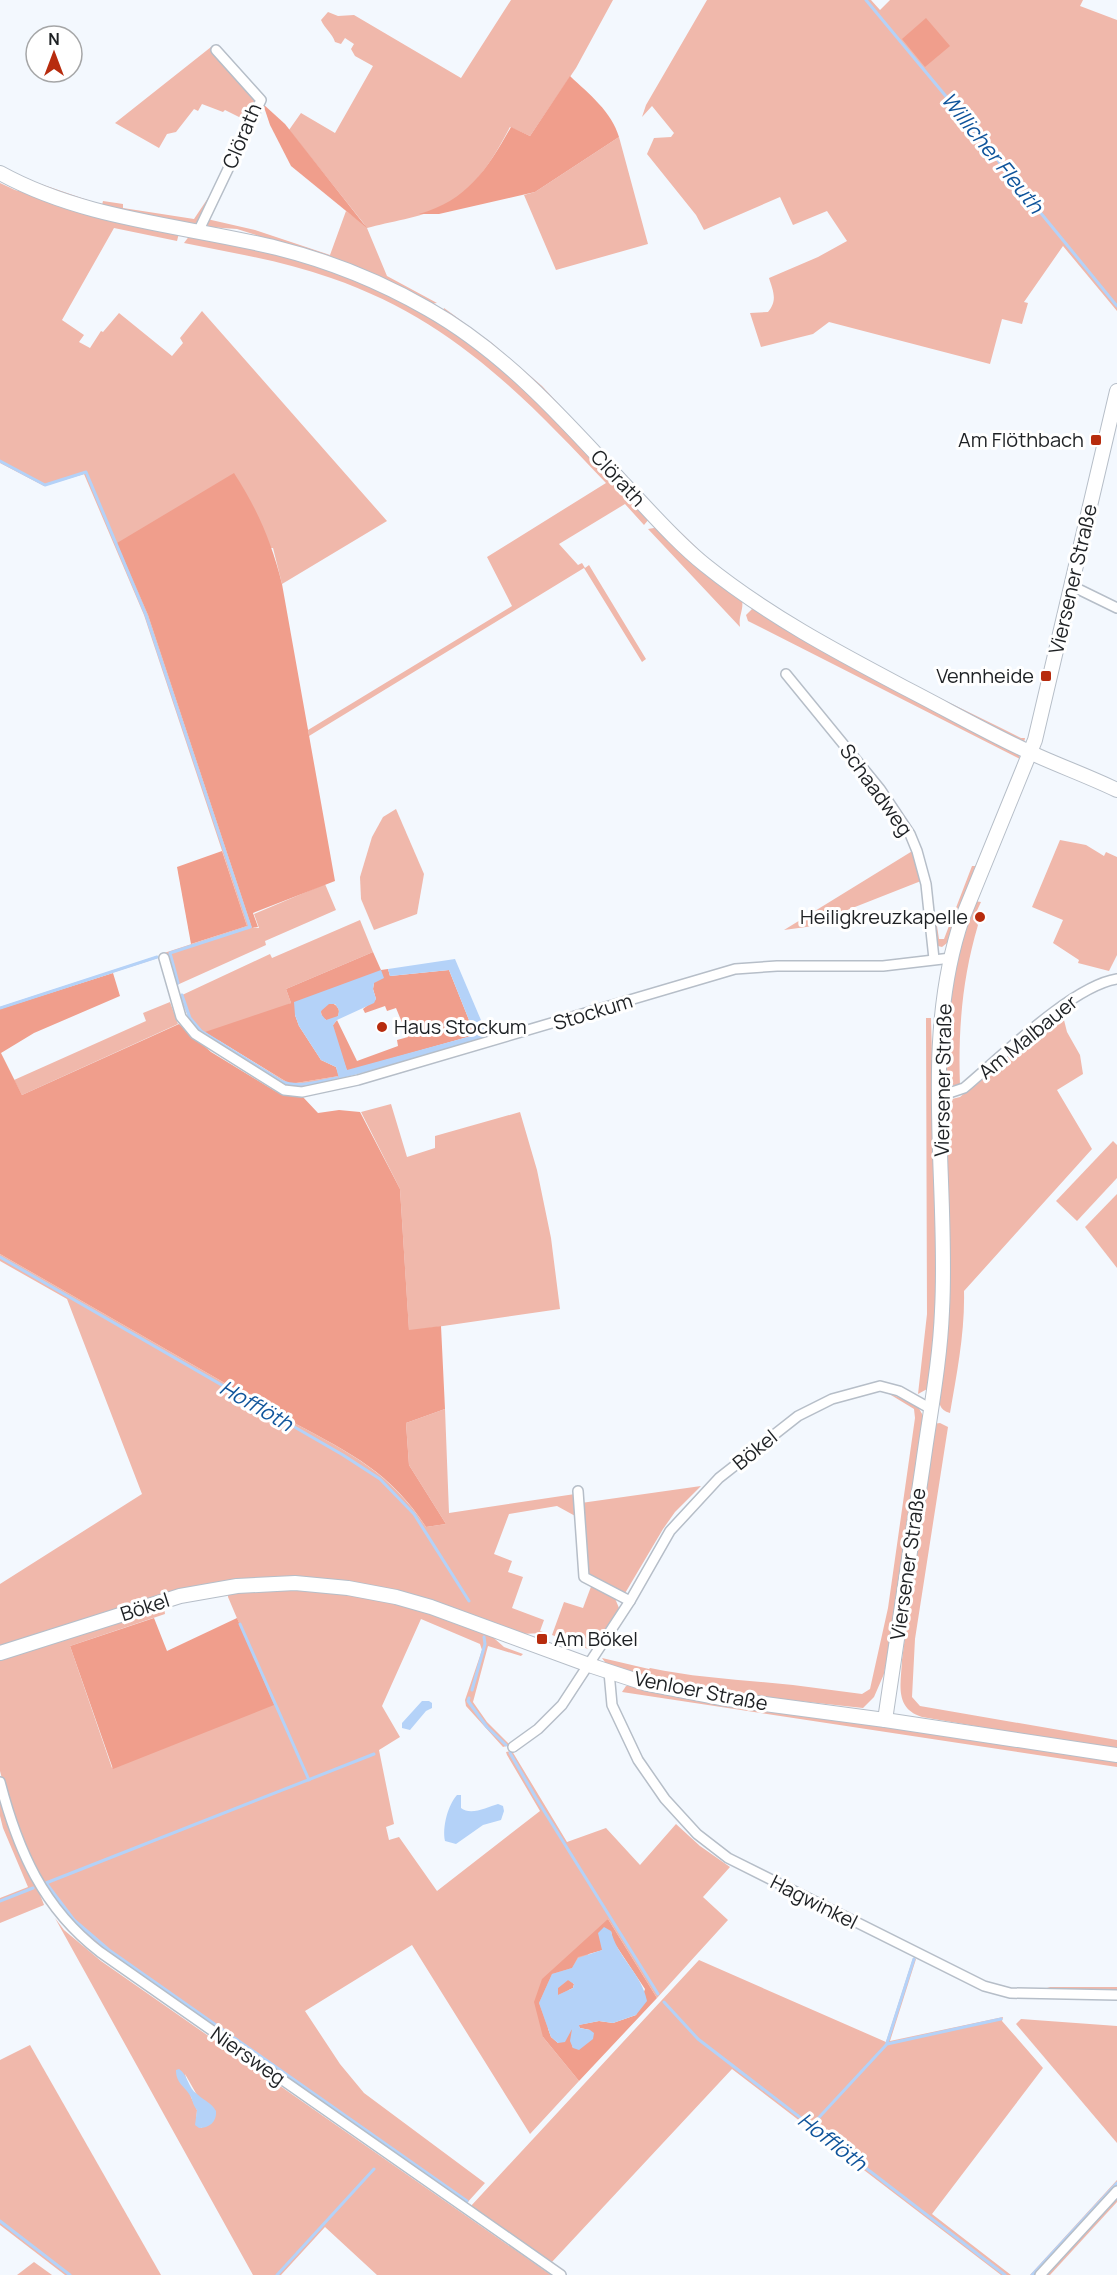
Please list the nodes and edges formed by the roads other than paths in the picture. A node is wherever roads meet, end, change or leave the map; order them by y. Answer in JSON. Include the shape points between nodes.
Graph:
{"nodes":[{"id":1,"x":216,"y":50,"type":"dead end"},
{"id":2,"x":0,"y":173,"type":"edge"},
{"id":3,"x":198,"y":232,"type":"junction"},
{"id":4,"x":1117,"y":391,"type":"edge"},
{"id":5,"x":1072,"y":586,"type":"junction"},
{"id":6,"x":1117,"y":608,"type":"edge"},
{"id":7,"x":786,"y":674,"type":"dead end"},
{"id":8,"x":1031,"y":753,"type":"junction"},
{"id":9,"x":1117,"y":790,"type":"edge"},
{"id":10,"x":164,"y":958,"type":"dead end"},
{"id":11,"x":951,"y":958,"type":"junction"},
{"id":12,"x":934,"y":959,"type":"junction"},
{"id":13,"x":1117,"y":979,"type":"edge"},
{"id":14,"x":940,"y":1093,"type":"junction"},
{"id":15,"x":931,"y":1409,"type":"junction"},
{"id":16,"x":578,"y":1491,"type":"dead end"},
{"id":17,"x":296,"y":1583,"type":"joint"},
{"id":18,"x":630,"y":1601,"type":"junction"},
{"id":19,"x":0,"y":1653,"type":"edge"},
{"id":20,"x":589,"y":1665,"type":"junction"},
{"id":21,"x":609,"y":1672,"type":"junction"},
{"id":22,"x":885,"y":1720,"type":"junction"},
{"id":23,"x":513,"y":1747,"type":"dead end"},
{"id":24,"x":1117,"y":1755,"type":"edge"},
{"id":25,"x":0,"y":1782,"type":"edge"},
{"id":26,"x":1117,"y":1995,"type":"edge"},
{"id":27,"x":1117,"y":2191,"type":"edge"},
{"id":28,"x":561,"y":2275,"type":"edge"},
{"id":29,"x":1040,"y":2275,"type":"edge"}],
"edges":[{"from":1,"to":3,"type":"street","name":"Clörath","via":[[261,100]]},
{"from":2,"to":3,"type":"main road","name":"Clörath","via":[[62,200],[115,216]]},
{"from":3,"to":8,"type":"main road","name":"Clörath","via":[[279,248],[343,268],[430,310],[519,375],[702,563],[750,600],[810,638]]},
{"from":4,"to":5,"type":"main road","name":"Viersener Straße"},
{"from":5,"to":6,"type":"street"},
{"from":5,"to":8,"type":"main road","name":"Viersener Straße"},
{"from":7,"to":12,"type":"street","name":"Schaadweg","via":[[880,789],[910,834],[926,884]]},
{"from":8,"to":9,"type":"main road"},
{"from":8,"to":11,"type":"main road","name":"Viersener Straße","via":[[972,893]]},
{"from":10,"to":12,"type":"street","name":"Stockum","via":[[181,1017],[195,1034],[284,1090],[302,1092],[369,1077],[735,969],[883,966]]},
{"from":11,"to":12,"type":"street","name":"Stockum"},
{"from":11,"to":14,"type":"main road","name":"Viersener Straße","via":[[942,1018]]},
{"from":13,"to":14,"type":"street","name":"Am Malbauer","via":[[1068,1001],[964,1088]]},
{"from":14,"to":15,"type":"main road","name":"Viersener Straße","via":[[943,1303]]},
{"from":15,"to":18,"type":"street","name":"Bökel","via":[[899,1391],[880,1386],[832,1399],[798,1416],[719,1478],[670,1531]]},
{"from":15,"to":22,"type":"main road","name":"Viersener Straße"},
{"from":16,"to":18,"type":"street","via":[[584,1577]]},
{"from":17,"to":19,"type":"main road","name":"Bökel","via":[[237,1586],[180,1596]]},
{"from":17,"to":20,"type":"main road","name":"Venloer Straße","via":[[396,1597]]},
{"from":18,"to":20,"type":"street","name":"Bökel"},
{"from":20,"to":21,"type":"main road","name":"Venloer Straße"},
{"from":20,"to":23,"type":"street","name":"Bökel","via":[[554,1714]]},
{"from":21,"to":22,"type":"main road","name":"Venloer Straße","via":[[647,1684],[720,1698]]},
{"from":21,"to":26,"type":"street","name":"Hagwinkel","via":[[612,1705],[638,1760],[665,1799],[728,1858],[984,1986],[1010,1993]]},
{"from":22,"to":24,"type":"main road","name":"Venloer Straße"},
{"from":25,"to":28,"type":"street","name":"Niersweg","via":[[16,1836],[32,1872],[77,1933]]},
{"from":27,"to":29,"type":"street"}]}
